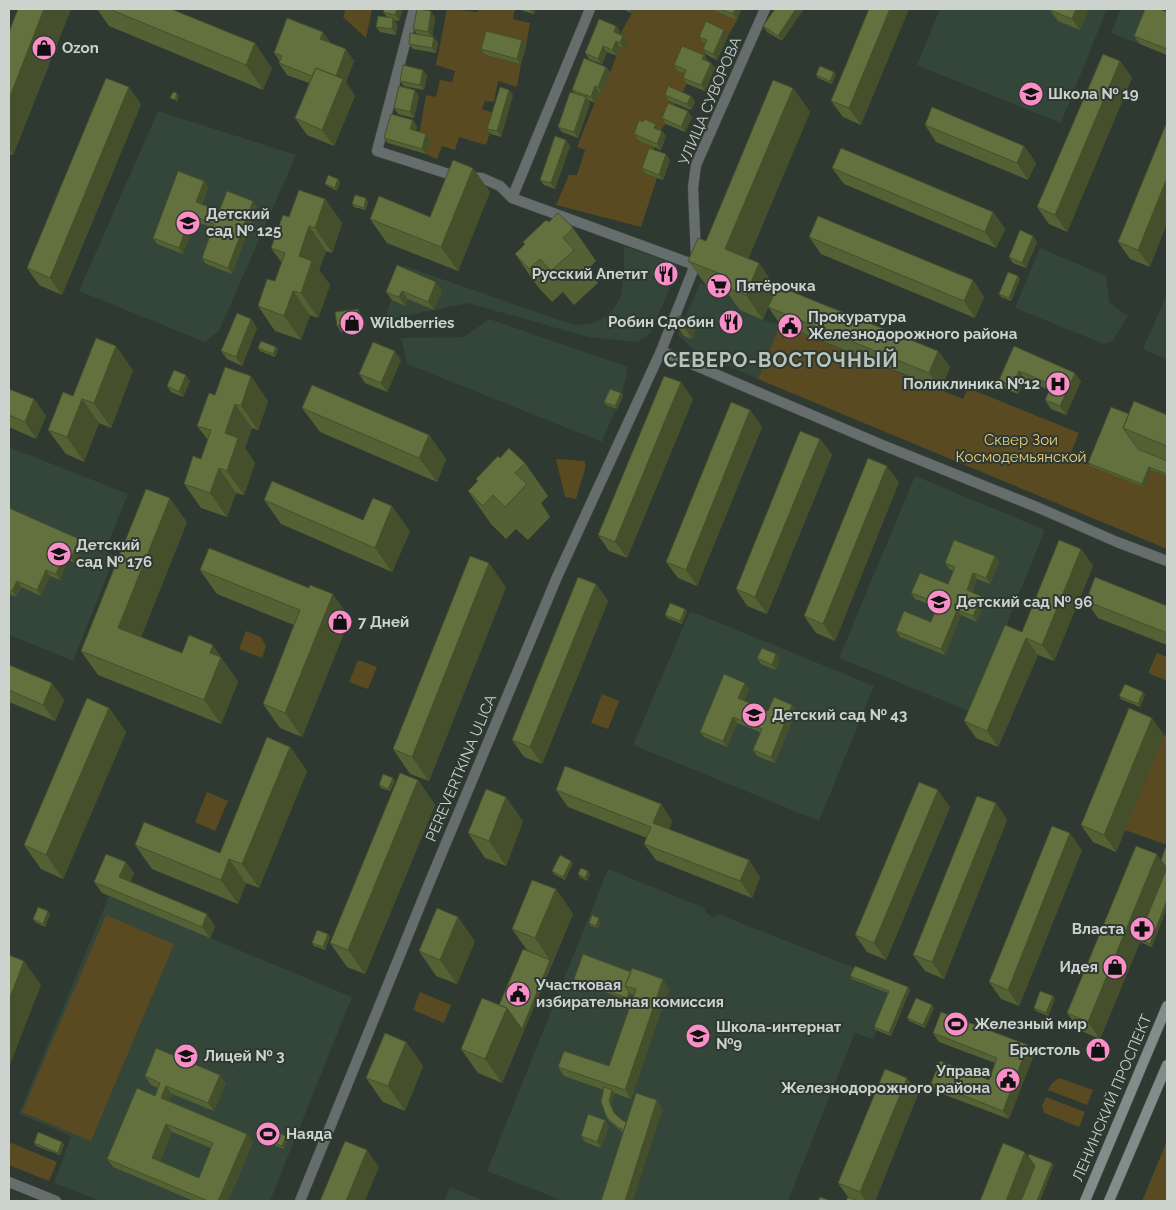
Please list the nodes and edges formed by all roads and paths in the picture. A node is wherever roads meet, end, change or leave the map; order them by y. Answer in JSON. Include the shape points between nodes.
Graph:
{"nodes":[{"id":1,"x":414,"y":9,"type":"edge"},
{"id":2,"x":590,"y":9,"type":"edge"},
{"id":3,"x":765,"y":9,"type":"edge"},
{"id":4,"x":512,"y":198,"type":"junction"},
{"id":5,"x":695,"y":265,"type":"junction"},
{"id":6,"x":661,"y":351,"type":"junction"},
{"id":7,"x":1167,"y":561,"type":"edge"},
{"id":8,"x":1167,"y":1006,"type":"edge"},
{"id":9,"x":1167,"y":1066,"type":"edge"},
{"id":10,"x":9,"y":1182,"type":"edge"},
{"id":11,"x":56,"y":1201,"type":"edge"},
{"id":12,"x":300,"y":1201,"type":"edge"},
{"id":13,"x":1085,"y":1201,"type":"edge"},
{"id":14,"x":1109,"y":1201,"type":"edge"}],
"edges":[{"from":1,"to":4,"type":"street","via":[[377,151],[455,176],[482,178],[500,186]]},
{"from":2,"to":4,"type":"street"},
{"from":3,"to":5,"type":"street","name":"УЛИЦА СУВОРОВА","via":[[696,165],[693,188]]},
{"from":4,"to":5,"type":"street"},
{"from":5,"to":6,"type":"street","name":"УЛИЦА СУВОРОВА"},
{"from":6,"to":7,"type":"street"},
{"from":6,"to":12,"type":"street","name":"PEREVERTKINA ULICA","via":[[556,577]]},
{"from":8,"to":13,"type":"main road","name":"ЛЕНИНСКИЙ ПРОСПЕКТ"},
{"from":9,"to":14,"type":"main road"},
{"from":10,"to":11,"type":"street"}]}
